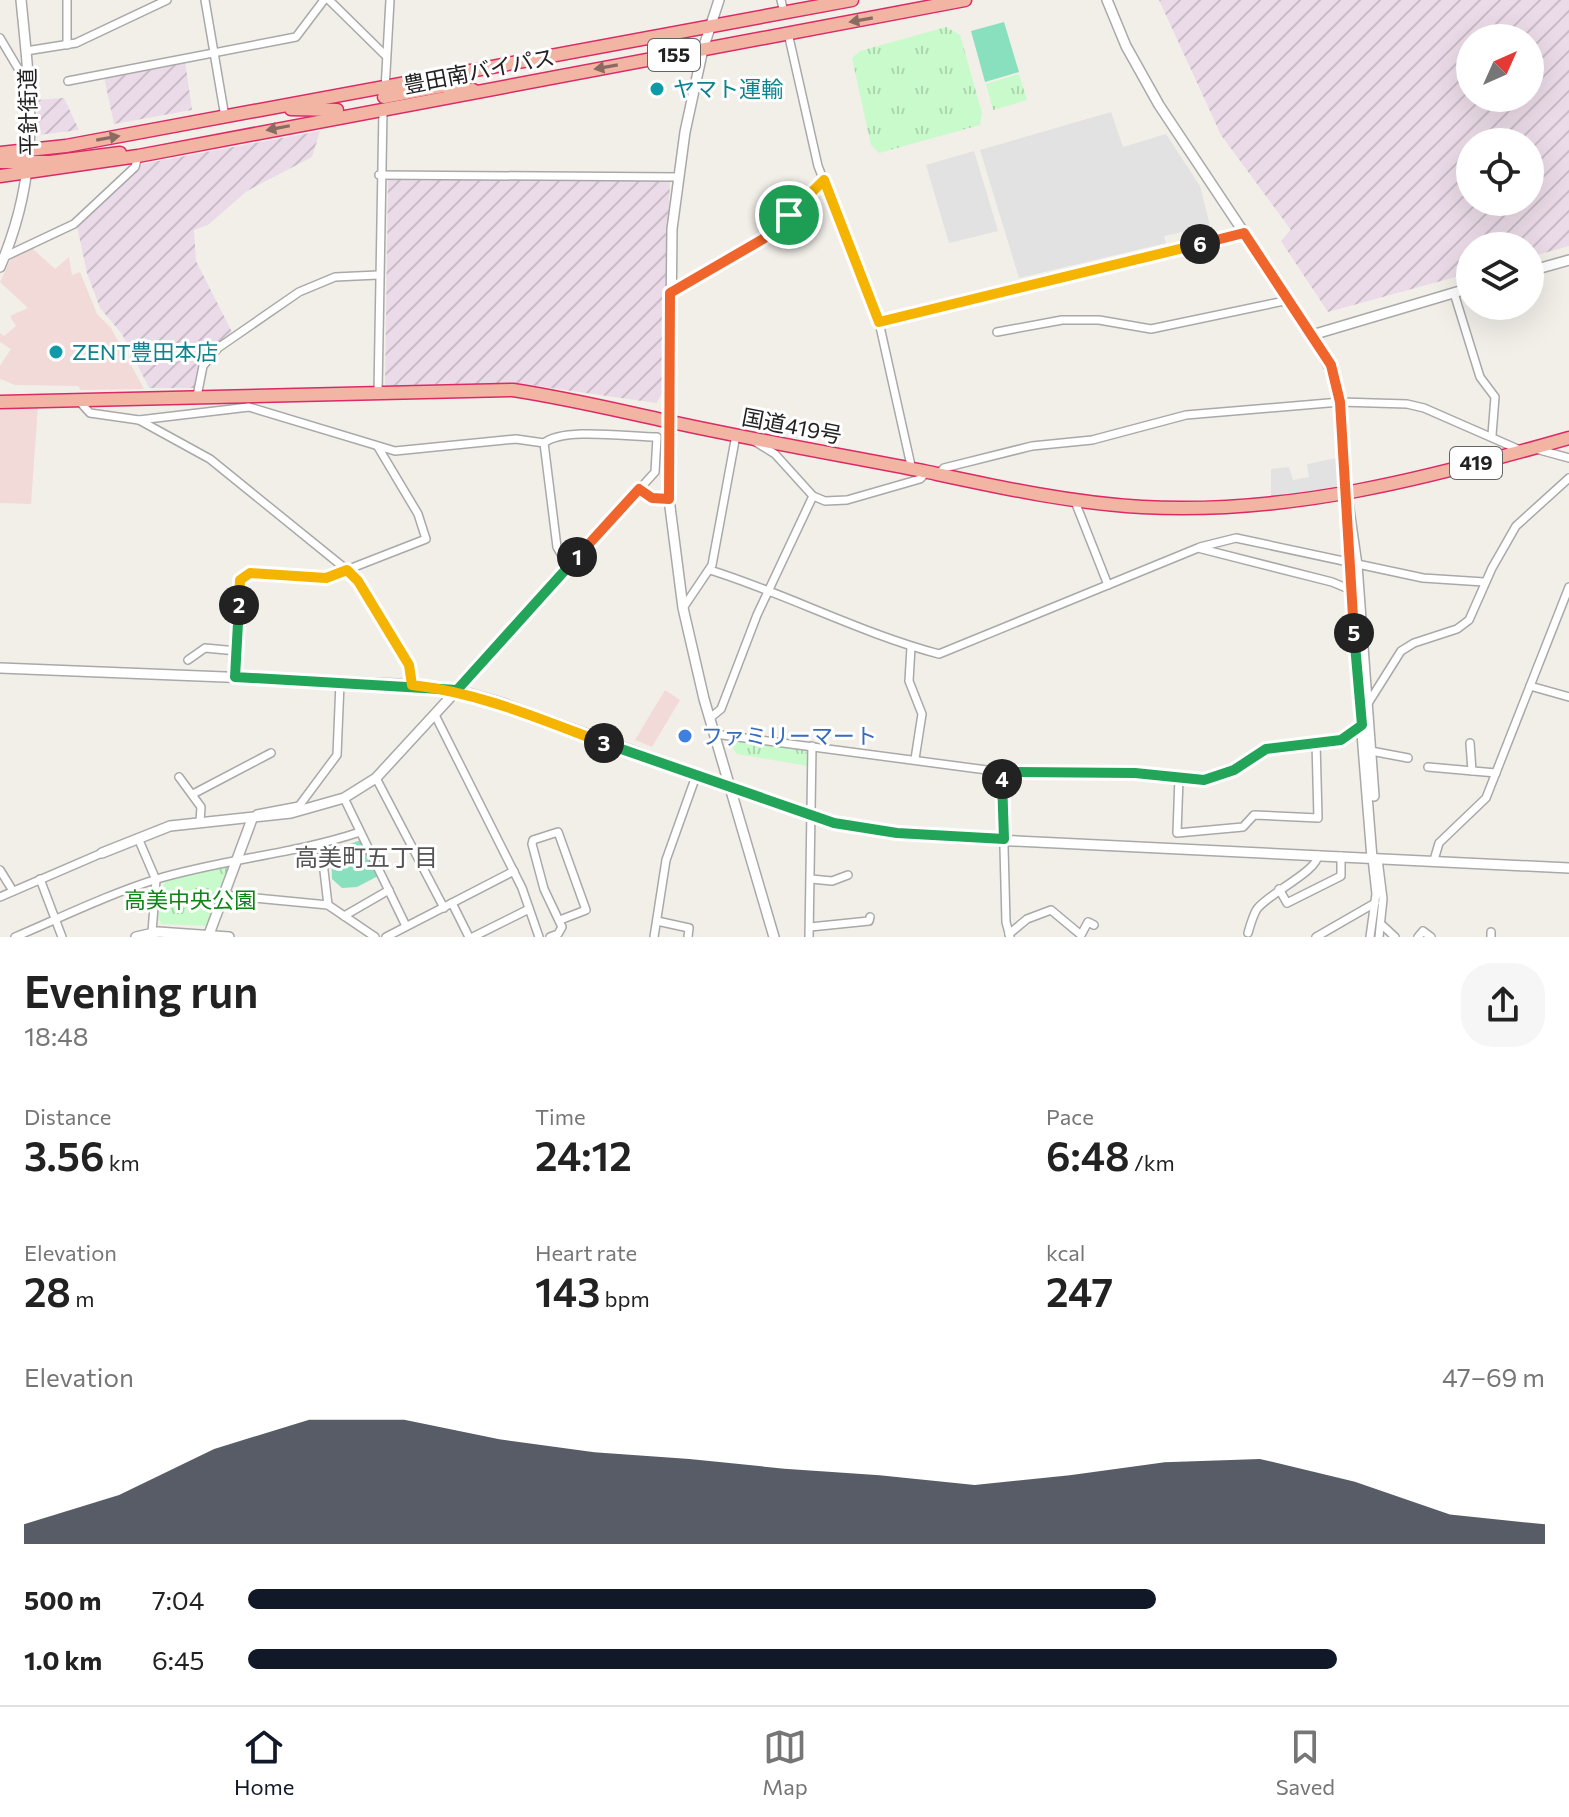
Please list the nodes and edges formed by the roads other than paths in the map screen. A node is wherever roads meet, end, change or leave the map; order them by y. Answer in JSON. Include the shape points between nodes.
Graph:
{"nodes":[{"id":1,"x":21,"y":0,"type":"edge"},
{"id":2,"x":67,"y":0,"type":"edge"},
{"id":3,"x":167,"y":0,"type":"edge"},
{"id":4,"x":205,"y":0,"type":"edge"},
{"id":5,"x":326,"y":0,"type":"edge"},
{"id":6,"x":390,"y":0,"type":"edge"},
{"id":7,"x":719,"y":0,"type":"edge"},
{"id":8,"x":852,"y":0,"type":"edge"},
{"id":9,"x":965,"y":0,"type":"edge"},
{"id":10,"x":1107,"y":0,"type":"edge"},
{"id":11,"x":782,"y":7,"type":"edge"},
{"id":12,"x":712,"y":26,"type":"junction"},
{"id":13,"x":788,"y":33,"type":"junction"},
{"id":14,"x":0,"y":38,"type":"edge"},
{"id":15,"x":67,"y":45,"type":"junction"},
{"id":16,"x":703,"y":49,"type":"junction"},
{"id":17,"x":26,"y":51,"type":"junction"},
{"id":18,"x":214,"y":52,"type":"junction"},
{"id":19,"x":386,"y":56,"type":"junction"},
{"id":20,"x":27,"y":71,"type":"junction"},
{"id":21,"x":68,"y":81,"type":"dead end"},
{"id":22,"x":384,"y":99,"type":"junction"},
{"id":23,"x":225,"y":117,"type":"junction"},
{"id":24,"x":0,"y":153,"type":"edge"},
{"id":25,"x":144,"y":154,"type":"junction"},
{"id":26,"x":30,"y":161,"type":"junction"},
{"id":27,"x":0,"y":162,"type":"edge"},
{"id":28,"x":379,"y":175,"type":"junction"},
{"id":29,"x":0,"y":176,"type":"edge"},
{"id":30,"x":677,"y":177,"type":"junction"},
{"id":31,"x":824,"y":180,"type":"junction"},
{"id":32,"x":1244,"y":233,"type":"junction"},
{"id":33,"x":4,"y":257,"type":"junction"},
{"id":34,"x":1569,"y":260,"type":"edge"},
{"id":35,"x":0,"y":267,"type":"edge"},
{"id":36,"x":1544,"y":267,"type":"edge"},
{"id":37,"x":378,"y":275,"type":"junction"},
{"id":38,"x":670,"y":293,"type":"junction"},
{"id":39,"x":1454,"y":293,"type":"joint"},
{"id":40,"x":1289,"y":300,"type":"junction"},
{"id":41,"x":879,"y":322,"type":"junction"},
{"id":42,"x":997,"y":332,"type":"dead end"},
{"id":43,"x":1312,"y":335,"type":"junction"},
{"id":44,"x":378,"y":392,"type":"junction"},
{"id":45,"x":197,"y":396,"type":"junction"},
{"id":46,"x":79,"y":399,"type":"junction"},
{"id":47,"x":0,"y":402,"type":"edge"},
{"id":48,"x":1340,"y":402,"type":"junction"},
{"id":49,"x":139,"y":420,"type":"junction"},
{"id":50,"x":667,"y":421,"type":"junction"},
{"id":51,"x":736,"y":435,"type":"junction"},
{"id":52,"x":1492,"y":435,"type":"junction"},
{"id":53,"x":750,"y":438,"type":"junction"},
{"id":54,"x":1569,"y":438,"type":"edge"},
{"id":55,"x":544,"y":443,"type":"junction"},
{"id":56,"x":378,"y":447,"type":"junction"},
{"id":57,"x":1528,"y":450,"type":"junction"},
{"id":58,"x":1569,"y":458,"type":"edge"},
{"id":59,"x":912,"y":470,"type":"junction"},
{"id":60,"x":932,"y":474,"type":"junction"},
{"id":61,"x":1569,"y":478,"type":"edge"},
{"id":62,"x":639,"y":489,"type":"junction"},
{"id":63,"x":1345,"y":494,"type":"junction"},
{"id":64,"x":813,"y":496,"type":"junction"},
{"id":65,"x":669,"y":499,"type":"junction"},
{"id":66,"x":1074,"y":499,"type":"junction"},
{"id":67,"x":1198,"y":548,"type":"junction"},
{"id":68,"x":1352,"y":562,"type":"junction"},
{"id":69,"x":568,"y":566,"type":"junction"},
{"id":70,"x":347,"y":570,"type":"junction"},
{"id":71,"x":710,"y":570,"type":"junction"},
{"id":72,"x":1484,"y":582,"type":"junction"},
{"id":73,"x":1108,"y":585,"type":"junction"},
{"id":74,"x":1569,"y":587,"type":"edge"},
{"id":75,"x":769,"y":588,"type":"junction"},
{"id":76,"x":1351,"y":590,"type":"junction"},
{"id":77,"x":683,"y":608,"type":"junction"},
{"id":78,"x":911,"y":647,"type":"junction"},
{"id":79,"x":237,"y":651,"type":"junction"},
{"id":80,"x":188,"y":660,"type":"dead end"},
{"id":81,"x":0,"y":668,"type":"edge"},
{"id":82,"x":235,"y":677,"type":"junction"},
{"id":83,"x":340,"y":683,"type":"junction"},
{"id":84,"x":412,"y":685,"type":"junction"},
{"id":85,"x":1530,"y":686,"type":"junction"},
{"id":86,"x":457,"y":690,"type":"junction"},
{"id":87,"x":1569,"y":697,"type":"edge"},
{"id":88,"x":1367,"y":703,"type":"junction"},
{"id":89,"x":435,"y":715,"type":"junction"},
{"id":90,"x":710,"y":718,"type":"junction"},
{"id":91,"x":1362,"y":725,"type":"junction"},
{"id":92,"x":715,"y":734,"type":"junction"},
{"id":93,"x":1316,"y":742,"type":"junction"},
{"id":94,"x":1470,"y":743,"type":"dead end"},
{"id":95,"x":812,"y":746,"type":"junction"},
{"id":96,"x":1371,"y":751,"type":"junction"},
{"id":97,"x":271,"y":753,"type":"dead end"},
{"id":98,"x":1408,"y":758,"type":"dead end"},
{"id":99,"x":915,"y":759,"type":"junction"},
{"id":100,"x":1428,"y":767,"type":"dead end"},
{"id":101,"x":1472,"y":771,"type":"junction"},
{"id":102,"x":1002,"y":772,"type":"junction"},
{"id":103,"x":1496,"y":773,"type":"junction"},
{"id":104,"x":696,"y":776,"type":"junction"},
{"id":105,"x":179,"y":777,"type":"dead end"},
{"id":106,"x":376,"y":778,"type":"junction"},
{"id":107,"x":1179,"y":778,"type":"junction"},
{"id":108,"x":729,"y":789,"type":"junction"},
{"id":109,"x":193,"y":794,"type":"junction"},
{"id":110,"x":344,"y":798,"type":"junction"},
{"id":111,"x":813,"y":817,"type":"junction"},
{"id":112,"x":252,"y":819,"type":"junction"},
{"id":113,"x":200,"y":822,"type":"junction"},
{"id":114,"x":360,"y":832,"type":"junction"},
{"id":115,"x":138,"y":838,"type":"junction"},
{"id":116,"x":1004,"y":839,"type":"junction"},
{"id":117,"x":321,"y":845,"type":"junction"},
{"id":118,"x":102,"y":853,"type":"joint"},
{"id":119,"x":1318,"y":855,"type":"junction"},
{"id":120,"x":1341,"y":856,"type":"junction"},
{"id":121,"x":238,"y":859,"type":"junction"},
{"id":122,"x":1375,"y":859,"type":"junction"},
{"id":123,"x":1434,"y":860,"type":"junction"},
{"id":124,"x":1569,"y":868,"type":"edge"},
{"id":125,"x":0,"y":870,"type":"edge"},
{"id":126,"x":514,"y":871,"type":"junction"},
{"id":127,"x":848,"y":875,"type":"dead end"},
{"id":128,"x":40,"y":879,"type":"junction"},
{"id":129,"x":811,"y":879,"type":"junction"},
{"id":130,"x":156,"y":880,"type":"junction"},
{"id":131,"x":1279,"y":889,"type":"junction"},
{"id":132,"x":389,"y":890,"type":"junction"},
{"id":133,"x":13,"y":891,"type":"junction"},
{"id":134,"x":224,"y":895,"type":"junction"},
{"id":135,"x":0,"y":897,"type":"edge"},
{"id":136,"x":452,"y":903,"type":"junction"},
{"id":137,"x":1375,"y":903,"type":"junction"},
{"id":138,"x":328,"y":905,"type":"junction"},
{"id":139,"x":444,"y":908,"type":"junction"},
{"id":140,"x":527,"y":910,"type":"junction"},
{"id":141,"x":344,"y":916,"type":"junction"},
{"id":142,"x":870,"y":917,"type":"dead end"},
{"id":143,"x":56,"y":920,"type":"junction"},
{"id":144,"x":560,"y":920,"type":"junction"},
{"id":145,"x":657,"y":921,"type":"junction"},
{"id":146,"x":1381,"y":924,"type":"junction"},
{"id":147,"x":1094,"y":925,"type":"dead end"},
{"id":148,"x":406,"y":926,"type":"junction"},
{"id":149,"x":810,"y":927,"type":"junction"},
{"id":150,"x":152,"y":932,"type":"junction"},
{"id":151,"x":1248,"y":933,"type":"dead end"},
{"id":152,"x":1009,"y":935,"type":"edge"},
{"id":153,"x":209,"y":936,"type":"edge"},
{"id":154,"x":15,"y":937,"type":"edge"},
{"id":155,"x":62,"y":937,"type":"edge"},
{"id":156,"x":136,"y":937,"type":"edge"},
{"id":157,"x":229,"y":937,"type":"edge"},
{"id":158,"x":375,"y":937,"type":"edge"},
{"id":159,"x":386,"y":937,"type":"edge"},
{"id":160,"x":471,"y":937,"type":"edge"},
{"id":161,"x":539,"y":937,"type":"edge"},
{"id":162,"x":550,"y":937,"type":"edge"},
{"id":163,"x":654,"y":937,"type":"edge"},
{"id":164,"x":688,"y":937,"type":"edge"},
{"id":165,"x":774,"y":937,"type":"edge"},
{"id":166,"x":809,"y":937,"type":"edge"},
{"id":167,"x":1316,"y":937,"type":"edge"},
{"id":168,"x":1370,"y":937,"type":"edge"},
{"id":169,"x":1379,"y":937,"type":"edge"},
{"id":170,"x":1395,"y":937,"type":"edge"},
{"id":171,"x":1418,"y":937,"type":"edge"},
{"id":172,"x":1431,"y":937,"type":"edge"}],
"edges":[{"from":1,"to":17,"type":"street","name":"平針街道"},
{"from":2,"to":15,"type":"street"},
{"from":3,"to":15,"type":"street"},
{"from":4,"to":18,"type":"street"},
{"from":5,"to":18,"type":"street","via":[[296,37]]},
{"from":5,"to":19,"type":"street"},
{"from":6,"to":19,"type":"street"},
{"from":7,"to":12,"type":"street"},
{"from":8,"to":11,"type":"highway","name":"豊田南バイパス","number":"155"},
{"from":9,"to":13,"type":"highway","name":"豊田南バイパス","number":"155","one_way":true},
{"from":10,"to":32,"type":"street","via":[[1159,105]]},
{"from":11,"to":12,"type":"highway","name":"豊田南バイパス","number":"155"},
{"from":12,"to":16,"type":"street"},
{"from":12,"to":22,"type":"highway","name":"豊田南バイパス","number":"155"},
{"from":13,"to":16,"type":"highway","name":"豊田南バイパス","number":"155"},
{"from":13,"to":31,"type":"street"},
{"from":14,"to":20,"type":"street","via":[[19,70]]},
{"from":15,"to":17,"type":"street"},
{"from":16,"to":22,"type":"highway","name":"豊田南バイパス","number":"155","one_way":true,"via":[[480,92]]},
{"from":16,"to":30,"type":"street"},
{"from":17,"to":20,"type":"street","name":"平針街道"},
{"from":18,"to":21,"type":"street"},
{"from":18,"to":23,"type":"street"},
{"from":19,"to":22,"type":"street"},
{"from":20,"to":26,"type":"street","name":"平針街道"},
{"from":22,"to":23,"type":"highway","name":"豊田南バイパス","number":"155"},
{"from":22,"to":25,"type":"highway","name":"豊田南バイパス","number":"155","one_way":true},
{"from":22,"to":28,"type":"street"},
{"from":26,"to":23,"type":"highway","name":"豊田南バイパス","number":"155","one_way":true},
{"from":24,"to":26,"type":"highway","name":"豊田南バイパス","number":"155"},
{"from":25,"to":26,"type":"highway","name":"豊田南バイパス","via":[[102,152]]},
{"from":25,"to":33,"type":"street","via":[[74,224]]},
{"from":26,"to":27,"type":"highway"},
{"from":26,"to":29,"type":"highway","name":"豊田南バイパス","number":"155"},
{"from":26,"to":33,"type":"street","name":"平針街道"},
{"from":28,"to":30,"type":"street"},
{"from":28,"to":37,"type":"street"},
{"from":30,"to":38,"type":"street"},
{"from":31,"to":38,"type":"street","via":[[763,239]]},
{"from":31,"to":41,"type":"street"},
{"from":32,"to":40,"type":"street"},
{"from":32,"to":41,"type":"street"},
{"from":33,"to":35,"type":"street","name":"平針街道"},
{"from":34,"to":36,"type":"street"},
{"from":37,"to":44,"type":"street"},
{"from":37,"to":45,"type":"street","via":[[319,282],[277,306],[210,357]]},
{"from":38,"to":50,"type":"street"},
{"from":39,"to":43,"type":"street"},
{"from":39,"to":52,"type":"street","via":[[1480,377],[1495,397]]},
{"from":40,"to":42,"type":"street","via":[[1151,329],[1062,320]]},
{"from":40,"to":43,"type":"street"},
{"from":41,"to":59,"type":"street"},
{"from":43,"to":48,"type":"street","via":[[1331,365]]},
{"from":44,"to":45,"type":"highway","name":"国道419号","number":"419"},
{"from":44,"to":50,"type":"highway","name":"国道419号","number":"419","via":[[513,390]]},
{"from":45,"to":46,"type":"highway","name":"国道419号","number":"419"},
{"from":46,"to":47,"type":"highway","name":"国道419号","number":"419"},
{"from":46,"to":49,"type":"street","via":[[90,413]]},
{"from":48,"to":52,"type":"street","via":[[1407,404]]},
{"from":48,"to":60,"type":"street","via":[[1186,415],[1092,440],[1032,446]]},
{"from":48,"to":63,"type":"street"},
{"from":49,"to":56,"type":"street","via":[[260,408]]},
{"from":49,"to":70,"type":"street","via":[[235,477]]},
{"from":50,"to":51,"type":"highway","name":"国道419号","number":"419"},
{"from":50,"to":65,"type":"street"},
{"from":51,"to":53,"type":"highway","name":"国道419号","number":"419"},
{"from":51,"to":71,"type":"street"},
{"from":52,"to":57,"type":"street"},
{"from":53,"to":59,"type":"highway","name":"国道419号","number":"419"},
{"from":53,"to":64,"type":"street","via":[[775,454]]},
{"from":54,"to":57,"type":"highway","name":"国道419号","number":"419"},
{"from":55,"to":56,"type":"street","via":[[516,439],[407,450]]},
{"from":55,"to":62,"type":"street","via":[[578,435],[657,437],[658,468]]},
{"from":55,"to":69,"type":"street","via":[[557,547]]},
{"from":56,"to":70,"type":"street","via":[[415,509],[426,539]]},
{"from":57,"to":58,"type":"street"},
{"from":57,"to":63,"type":"highway","name":"国道419号","number":"419"},
{"from":59,"to":60,"type":"highway","name":"国道419号","number":"419"},
{"from":60,"to":64,"type":"street","via":[[847,500]]},
{"from":60,"to":66,"type":"highway","name":"国道419号","number":"419"},
{"from":61,"to":72,"type":"street","via":[[1516,526]]},
{"from":62,"to":65,"type":"street","via":[[652,498]]},
{"from":62,"to":69,"type":"street"},
{"from":63,"to":66,"type":"highway","name":"国道419号","number":"419","via":[[1253,506],[1145,507]]},
{"from":63,"to":68,"type":"street"},
{"from":64,"to":75,"type":"street"},
{"from":65,"to":77,"type":"street"},
{"from":66,"to":73,"type":"street"},
{"from":67,"to":68,"type":"street","via":[[1236,538]]},
{"from":67,"to":73,"type":"street"},
{"from":67,"to":76,"type":"street"},
{"from":68,"to":72,"type":"street","via":[[1423,578]]},
{"from":68,"to":76,"type":"street"},
{"from":68,"to":88,"type":"street"},
{"from":69,"to":86,"type":"street"},
{"from":70,"to":79,"type":"street","via":[[326,578],[250,573],[240,580]]},
{"from":70,"to":84,"type":"street","via":[[409,665]]},
{"from":71,"to":75,"type":"street"},
{"from":71,"to":77,"type":"street"},
{"from":72,"to":88,"type":"street","via":[[1469,620],[1401,651]]},
{"from":73,"to":78,"type":"street","via":[[945,653]]},
{"from":74,"to":85,"type":"street"},
{"from":75,"to":78,"type":"street"},
{"from":75,"to":90,"type":"street","via":[[721,709]]},
{"from":76,"to":91,"type":"street"},
{"from":77,"to":90,"type":"street"},
{"from":78,"to":99,"type":"street","via":[[909,681],[922,714]]},
{"from":79,"to":80,"type":"street","via":[[205,648]]},
{"from":79,"to":82,"type":"street"},
{"from":81,"to":82,"type":"street"},
{"from":82,"to":83,"type":"street"},
{"from":83,"to":84,"type":"street"},
{"from":83,"to":112,"type":"street","via":[[337,755],[299,806],[260,812]]},
{"from":84,"to":86,"type":"street"},
{"from":85,"to":87,"type":"street"},
{"from":85,"to":103,"type":"street"},
{"from":86,"to":89,"type":"street"},
{"from":86,"to":104,"type":"street"},
{"from":88,"to":91,"type":"street"},
{"from":88,"to":96,"type":"street"},
{"from":89,"to":106,"type":"street"},
{"from":89,"to":126,"type":"street"},
{"from":90,"to":92,"type":"street"},
{"from":91,"to":93,"type":"street","via":[[1341,740]]},
{"from":91,"to":122,"type":"street"},
{"from":92,"to":95,"type":"street"},
{"from":92,"to":108,"type":"street"},
{"from":93,"to":107,"type":"street","via":[[1266,749],[1234,770],[1204,780]]},
{"from":93,"to":107,"type":"street","via":[[1318,818],[1254,815],[1243,827],[1177,833]]},
{"from":94,"to":101,"type":"street"},
{"from":95,"to":99,"type":"street"},
{"from":95,"to":111,"type":"street"},
{"from":96,"to":98,"type":"street"},
{"from":96,"to":122,"type":"street"},
{"from":97,"to":109,"type":"street"},
{"from":99,"to":102,"type":"street"},
{"from":100,"to":101,"type":"street"},
{"from":101,"to":103,"type":"street"},
{"from":102,"to":107,"type":"street"},
{"from":102,"to":116,"type":"street"},
{"from":103,"to":123,"type":"street","via":[[1486,798],[1439,843]]},
{"from":104,"to":108,"type":"street"},
{"from":104,"to":145,"type":"street","via":[[666,860]]},
{"from":105,"to":109,"type":"street"},
{"from":106,"to":110,"type":"street"},
{"from":106,"to":139,"type":"street"},
{"from":108,"to":111,"type":"street"},
{"from":108,"to":165,"type":"street"},
{"from":109,"to":113,"type":"street","via":[[201,807]]},
{"from":110,"to":112,"type":"street"},
{"from":110,"to":114,"type":"street"},
{"from":111,"to":116,"type":"street","via":[[863,829]]},
{"from":111,"to":129,"type":"street"},
{"from":112,"to":113,"type":"street"},
{"from":112,"to":121,"type":"street"},
{"from":113,"to":115,"type":"street"},
{"from":114,"to":117,"type":"street"},
{"from":114,"to":132,"type":"street"},
{"from":115,"to":118,"type":"street"},
{"from":115,"to":130,"type":"street"},
{"from":116,"to":119,"type":"street"},
{"from":116,"to":152,"type":"street"},
{"from":117,"to":121,"type":"street"},
{"from":117,"to":138,"type":"street"},
{"from":118,"to":128,"type":"street"},
{"from":119,"to":120,"type":"street"},
{"from":119,"to":131,"type":"street","via":[[1314,866]]},
{"from":120,"to":122,"type":"street"},
{"from":120,"to":131,"type":"street","via":[[1341,876],[1287,903]]},
{"from":121,"to":130,"type":"street"},
{"from":121,"to":134,"type":"street"},
{"from":122,"to":123,"type":"street"},
{"from":122,"to":137,"type":"street"},
{"from":122,"to":146,"type":"street","via":[[1383,899]]},
{"from":123,"to":124,"type":"street"},
{"from":125,"to":133,"type":"street"},
{"from":126,"to":136,"type":"street"},
{"from":126,"to":140,"type":"street"},
{"from":127,"to":129,"type":"street","via":[[832,881]]},
{"from":128,"to":133,"type":"street"},
{"from":128,"to":143,"type":"street"},
{"from":129,"to":149,"type":"street"},
{"from":130,"to":143,"type":"street"},
{"from":130,"to":150,"type":"street"},
{"from":131,"to":151,"type":"street","via":[[1257,909]]},
{"from":132,"to":141,"type":"street"},
{"from":132,"to":148,"type":"street"},
{"from":133,"to":135,"type":"street"},
{"from":134,"to":138,"type":"street"},
{"from":134,"to":153,"type":"street"},
{"from":136,"to":139,"type":"street"},
{"from":136,"to":160,"type":"street"},
{"from":137,"to":167,"type":"street"},
{"from":137,"to":168,"type":"street"},
{"from":138,"to":141,"type":"street"},
{"from":139,"to":148,"type":"street"},
{"from":140,"to":160,"type":"street"},
{"from":140,"to":161,"type":"street"},
{"from":141,"to":158,"type":"street"},
{"from":142,"to":149,"type":"street"},
{"from":143,"to":154,"type":"street"},
{"from":143,"to":155,"type":"street"},
{"from":144,"to":144,"type":"street","via":[[544,889],[532,844],[558,832],[586,910]]},
{"from":144,"to":162,"type":"street","via":[[560,932]]},
{"from":145,"to":163,"type":"street"},
{"from":145,"to":164,"type":"street","via":[[689,928]]},
{"from":146,"to":169,"type":"street"},
{"from":146,"to":170,"type":"street"},
{"from":147,"to":152,"type":"street","via":[[1088,922],[1081,935],[1051,910],[1027,919]]},
{"from":148,"to":159,"type":"street"},
{"from":149,"to":166,"type":"street"},
{"from":150,"to":153,"type":"street"},
{"from":150,"to":156,"type":"street"},
{"from":153,"to":157,"type":"street"},
{"from":171,"to":172,"type":"street","via":[[1423,931]]}]}
